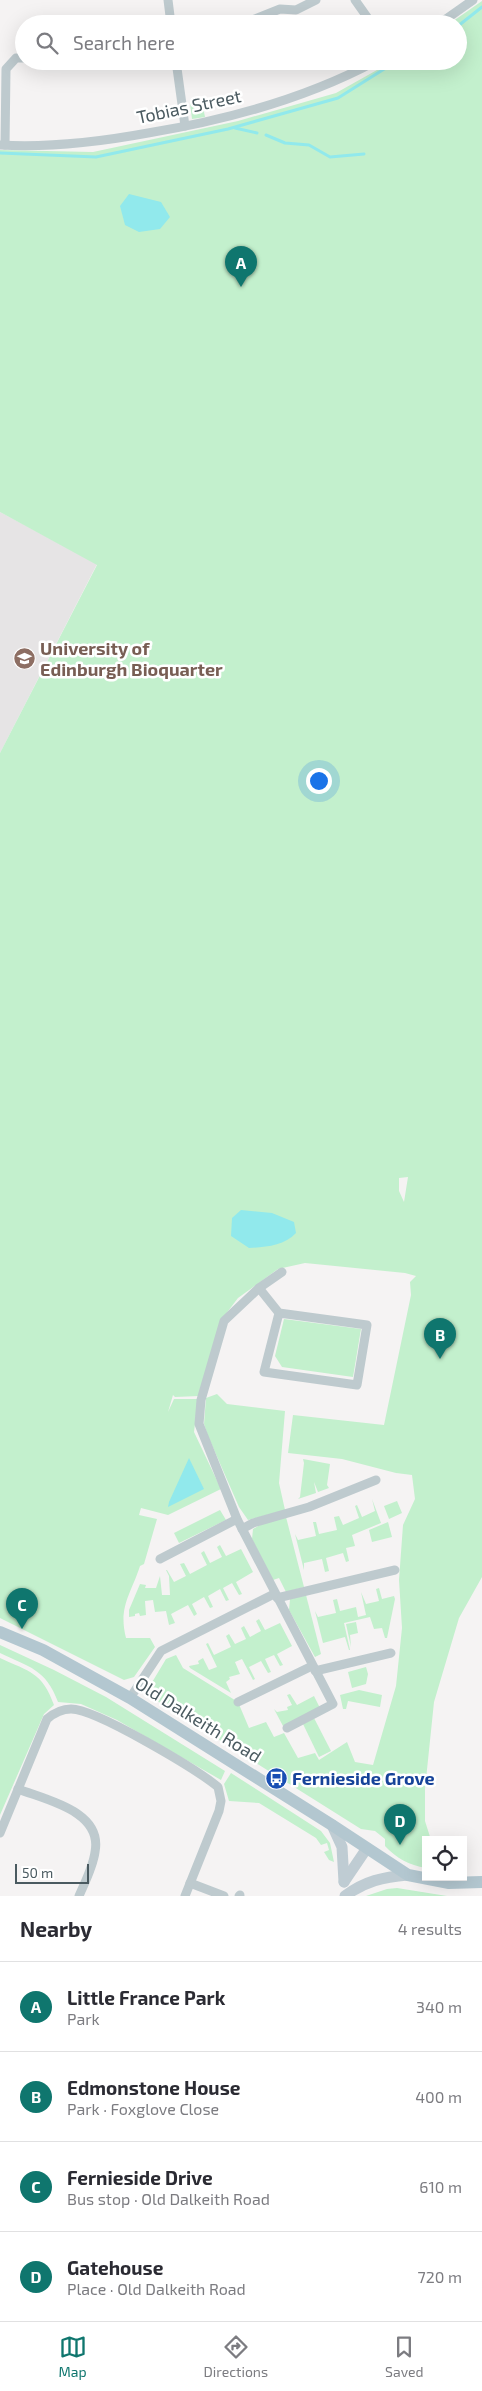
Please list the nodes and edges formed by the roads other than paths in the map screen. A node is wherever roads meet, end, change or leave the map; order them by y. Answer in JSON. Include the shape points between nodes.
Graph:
{"nodes":[{"id":1,"x":168,"y":0,"type":"edge"},
{"id":2,"x":316,"y":0,"type":"edge"},
{"id":3,"x":355,"y":0,"type":"edge"},
{"id":4,"x":473,"y":0,"type":"edge"},
{"id":5,"x":170,"y":15,"type":"edge"},
{"id":6,"x":266,"y":15,"type":"edge"},
{"id":7,"x":366,"y":15,"type":"edge"},
{"id":8,"x":452,"y":15,"type":"edge"},
{"id":9,"x":15,"y":59,"type":"edge"},
{"id":10,"x":177,"y":70,"type":"edge"},
{"id":11,"x":357,"y":70,"type":"edge"},
{"id":12,"x":185,"y":126,"type":"junction"},
{"id":13,"x":2,"y":145,"type":"edge"},
{"id":14,"x":282,"y":1272,"type":"dead end"},
{"id":15,"x":259,"y":1288,"type":"junction"},
{"id":16,"x":279,"y":1313,"type":"junction"},
{"id":17,"x":376,"y":1480,"type":"dead end"},
{"id":18,"x":237,"y":1520,"type":"junction"},
{"id":19,"x":242,"y":1529,"type":"junction"},
{"id":20,"x":160,"y":1559,"type":"dead end"},
{"id":21,"x":395,"y":1570,"type":"dead end"},
{"id":22,"x":276,"y":1596,"type":"junction"},
{"id":23,"x":0,"y":1632,"type":"edge"},
{"id":24,"x":391,"y":1653,"type":"dead end"},
{"id":25,"x":314,"y":1668,"type":"junction"},
{"id":26,"x":130,"y":1698,"type":"junction"},
{"id":27,"x":238,"y":1702,"type":"dead end"},
{"id":28,"x":287,"y":1728,"type":"dead end"},
{"id":29,"x":18,"y":1789,"type":"junction"},
{"id":30,"x":332,"y":1825,"type":"junction"},
{"id":31,"x":0,"y":1833,"type":"edge"},
{"id":32,"x":366,"y":1848,"type":"junction"},
{"id":33,"x":408,"y":1875,"type":"junction"},
{"id":34,"x":344,"y":1882,"type":"junction"},
{"id":35,"x":482,"y":1882,"type":"edge"},
{"id":36,"x":190,"y":1883,"type":"junction"},
{"id":37,"x":79,"y":1896,"type":"edge"},
{"id":38,"x":185,"y":1896,"type":"edge"},
{"id":39,"x":224,"y":1896,"type":"edge"},
{"id":40,"x":338,"y":1896,"type":"edge"},
{"id":41,"x":344,"y":1896,"type":"edge"}],
"edges":[{"from":1,"to":5,"type":"street"},
{"from":2,"to":6,"type":"street","via":[[296,10],[280,10]]},
{"from":3,"to":7,"type":"street"},
{"from":4,"to":8,"type":"street"},
{"from":9,"to":13,"type":"street","via":[[6,69]]},
{"from":10,"to":12,"type":"street"},
{"from":11,"to":12,"type":"street","name":"Tobias Street","via":[[274,104]]},
{"from":12,"to":13,"type":"street","name":"Tobias Street","via":[[70,145]]},
{"from":14,"to":15,"type":"street"},
{"from":15,"to":16,"type":"street"},
{"from":15,"to":18,"type":"street","via":[[224,1321],[199,1412],[202,1436]]},
{"from":16,"to":16,"type":"street","via":[[264,1372],[357,1386],[367,1325]]},
{"from":17,"to":19,"type":"street"},
{"from":18,"to":19,"type":"street"},
{"from":18,"to":20,"type":"street"},
{"from":19,"to":22,"type":"street"},
{"from":21,"to":22,"type":"street"},
{"from":22,"to":25,"type":"street"},
{"from":22,"to":26,"type":"street","via":[[161,1652]]},
{"from":23,"to":26,"type":"main road","name":"Old Dalkeith Road","via":[[43,1650]]},
{"from":24,"to":25,"type":"street"},
{"from":25,"to":27,"type":"street"},
{"from":25,"to":28,"type":"street","via":[[333,1704]]},
{"from":26,"to":30,"type":"main road","name":"Old Dalkeith Road"},
{"from":29,"to":31,"type":"street"},
{"from":29,"to":36,"type":"street","via":[[47,1719],[59,1711],[76,1709],[114,1725],[218,1787],[221,1794],[219,1811]]},
{"from":29,"to":37,"type":"street","via":[[76,1813],[92,1828],[95,1854]]},
{"from":30,"to":32,"type":"main road","name":"Old Dalkeith Road"},
{"from":30,"to":34,"type":"main road","via":[[342,1847]]},
{"from":32,"to":33,"type":"main road","name":"Old Dalkeith Road"},
{"from":32,"to":34,"type":"main road"},
{"from":33,"to":35,"type":"main road","name":"Old Dalkeith Road","via":[[448,1883]]},
{"from":33,"to":41,"type":"main road","via":[[373,1880]]},
{"from":34,"to":40,"type":"main road"},
{"from":36,"to":38,"type":"street"},
{"from":36,"to":39,"type":"street"}]}
